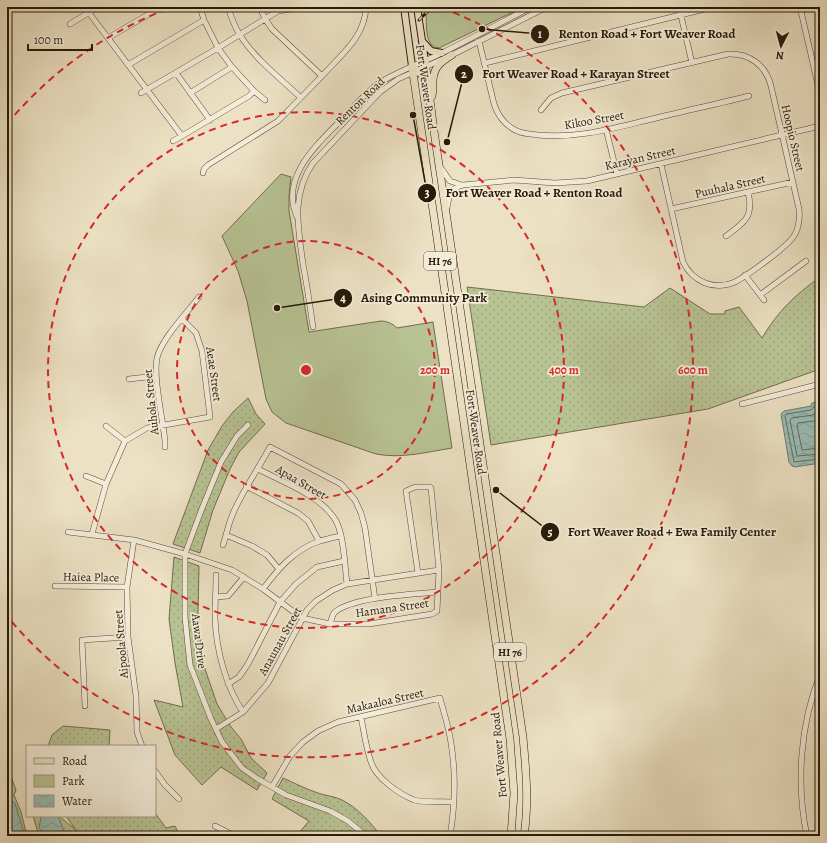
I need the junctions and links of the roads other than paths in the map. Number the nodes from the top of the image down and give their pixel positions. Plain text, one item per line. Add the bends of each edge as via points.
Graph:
1 (98, 7) edge
2 (161, 7) edge
3 (200, 7) edge
4 (228, 7) edge
5 (260, 7) edge
6 (302, 7) edge
7 (366, 7) edge
8 (404, 7) edge
9 (417, 7) edge
10 (531, 7) edge
11 (547, 7) edge
12 (679, 7) edge
13 (713, 7) edge
14 (800, 7) edge
15 (89, 13) junction
16 (681, 15) junction
17 (513, 16) junction
18 (265, 19) junction
19 (204, 20) junction
20 (516, 22) junction
21 (70, 24) dead end
22 (240, 35) junction
23 (108, 38) junction
24 (422, 40) junction
25 (479, 41) junction
26 (218, 48) junction
27 (442, 53) junction
28 (452, 55) junction
29 (692, 62) junction
30 (425, 63) junction
31 (485, 63) junction
32 (128, 65) junction
33 (232, 67) junction
34 (414, 69) junction
35 (176, 73) junction
36 (322, 76) junction
37 (147, 90) junction
38 (254, 91) junction
39 (141, 93) dead end
40 (190, 93) junction
41 (820, 94) edge
42 (749, 96) dead end
43 (300, 97) junction
44 (265, 100) dead end
45 (430, 100) junction
46 (541, 110) dead end
47 (210, 120) junction
48 (820, 126) edge
49 (606, 130) junction
50 (782, 135) junction
51 (182, 136) junction
52 (173, 141) dead end
53 (661, 164) junction
54 (439, 166) junction
55 (203, 173) dead end
56 (616, 174) junction
57 (793, 182) junction
58 (463, 185) junction
59 (748, 192) junction
60 (671, 210) junction
61 (447, 212) junction
62 (297, 218) junction
63 (726, 236) dead end
64 (806, 261) dead end
65 (746, 275) junction
66 (200, 297) dead end
67 (182, 319) junction
68 (313, 327) dead end
69 (156, 376) junction
70 (129, 379) dead end
71 (820, 384) edge
72 (742, 404) dead end
73 (248, 425) dead end
74 (106, 426) dead end
75 (163, 426) junction
76 (125, 441) junction
77 (165, 447) dead end
78 (258, 469) junction
79 (86, 476) dead end
80 (106, 484) junction
81 (246, 486) junction
82 (68, 532) dead end
83 (92, 534) junction
84 (226, 535) junction
85 (341, 536) junction
86 (134, 540) junction
87 (319, 541) junction
88 (223, 545) dead end
89 (186, 554) junction
90 (344, 561) junction
91 (278, 568) junction
92 (439, 570) junction
93 (418, 573) junction
94 (216, 575) dead end
95 (244, 576) junction
96 (372, 580) junction
97 (347, 584) junction
98 (55, 586) dead end
99 (126, 587) junction
100 (263, 589) junction
101 (438, 592) junction
102 (216, 597) junction
103 (375, 599) junction
104 (280, 602) junction
105 (302, 618) junction
106 (330, 624) junction
107 (128, 637) junction
108 (820, 675) edge
109 (228, 684) junction
110 (85, 706) dead end
111 (243, 712) junction
112 (361, 717) junction
113 (216, 729) junction
114 (142, 745) edge
115 (156, 772) edge
116 (272, 787) junction
117 (179, 799) dead end
118 (454, 802) junction
119 (216, 826) dead end
120 (235, 836) edge
121 (366, 836) edge
122 (450, 836) edge
123 (511, 836) edge
124 (524, 836) edge
125 (807, 836) edge

1 - 15 street
2 - 23 street
3 - 19 street
4 - 22 street
5 - 18 street
6 - 18 street via 278,11
7 - 36 street via 363,27 358,36
8 - 34 main road, Fort Weaver Road / HI 76
9 - 24 main road, Fort Weaver Road / HI 76
10 - 17 street, Renton Road
11 - 20 street, Renton Road
12 - 16 street
13 - 16 street
14 - 41 street
15 - 21 street
15 - 23 street
16 - 29 street
16 - 31 street
17 - 20 street
17 - 27 street, Renton Road
18 - 22 street
18 - 36 street via 272,29
19 - 26 street
19 - 32 street
20 - 25 street, Renton Road
22 - 26 street
22 - 43 street via 249,48
23 - 32 street
24 - 27 main road via 431,51
24 - 30 main road, Fort Weaver Road / HI 76
25 - 28 street, Renton Road
25 - 31 street, Kikoo Street
26 - 33 street
26 - 35 street
27 - 30 street, Renton Road
28 - 30 street, Renton Road
28 - 45 highway via 436,68
29 - 46 street, Hoopio Street via 562,93 548,100
29 - 50 street, Hoopio Street via 732,54 745,56 757,63 764,69 770,81
30 - 34 street, Renton Road
30 - 45 highway, Fort Weaver Road / HI 76
31 - 49 street, Kikoo Street via 496,109 503,121 514,129 559,137
32 - 37 street
33 - 38 street
33 - 40 street
34 - 45 highway via 424,79
34 - 62 street, Renton Road via 384,89 313,163 301,186
34 - 62 street, Renton Road via 373,88 308,155 293,190 293,205
34 - 123 highway, Fort Weaver Road / HI 76 via 510,739 514,793
35 - 37 street
35 - 40 street
36 - 43 street
37 - 39 street
37 - 51 street
38 - 44 street
38 - 47 street
40 - 47 street
42 - 49 street, Kikoo Street
43 - 55 street via 278,121 208,165
45 - 54 highway, Fort Weaver Road / HI 76
47 - 51 street
48 - 50 street, Karayan Street
49 - 56 street
50 - 53 street, Karayan Street
50 - 57 street, Hoopio Street
51 - 52 street
53 - 56 street, Karayan Street
53 - 60 street, Hoopio Street
54 - 58 street via 450,181
54 - 61 highway, Fort Weaver Road / HI 76
56 - 58 street, Karayan Street via 587,181 555,183 514,180
57 - 59 street, Puuhala Street
57 - 65 street, Hoopio Street via 800,214 796,232 788,244
58 - 61 street via 450,193
59 - 60 street, Puuhala Street
59 - 63 street via 751,206 748,216 743,224
60 - 65 street, Hoopio Street via 683,262 694,276 705,283 718,286 731,284
61 - 124 highway, Fort Weaver Road / HI 76 via 523,737 527,794
62 - 68 street, Renton Road
64 - 65 street via 762,298
66 - 67 street, Auhola Street
67 - 69 street, Auhola Street via 168,337 157,358
67 - 75 street, Aeae Street via 196,333 202,350 210,417
69 - 70 street
69 - 75 street, Auhola Street
71 - 72 street
73 - 89 street, Aawa Drive via 237,436 221,462
74 - 76 street
75 - 76 street, Aeae Street via 147,428
75 - 77 street, Auhola Street
76 - 80 street
78 - 81 street
78 - 85 street, Apaa Street via 316,499 337,522
78 - 96 street via 270,447 341,484 355,500 361,514
79 - 80 street
80 - 83 street
81 - 84 street via 234,510
81 - 87 street via 298,513 308,521
82 - 83 street, Hamana Street
83 - 86 street, Hamana Street
84 - 88 street
84 - 91 street via 267,555
85 - 87 street
85 - 90 street, Apaa Street
86 - 89 street, Hamana Street
86 - 99 street, Aipoola Street
87 - 91 street via 297,552
89 - 95 street, Hamana Street
89 - 113 street, Aawa Drive via 185,617 190,665
90 - 97 street, Apaa Street
90 - 104 street via 317,568 296,584
91 - 100 street
92 - 93 street, Anaunau Street
92 - 93 street, Hamana Street via 431,488 415,487 406,491
92 - 101 street, Hamana Street
93 - 96 street, Anaunau Street
94 - 102 street
95 - 100 street, Hamana Street
95 - 102 street via 228,596
96 - 97 street, Anaunau Street
96 - 103 street
97 - 105 street, Anaunau Street via 316,601
98 - 99 street, Haiea Place
99 - 107 street, Aipoola Street
100 - 104 street, Hamana Street
101 - 103 street
101 - 106 street, Hamana Street via 437,611 432,614 369,624
102 - 109 street via 215,619
103 - 106 street via 352,603 342,608 333,614
104 - 105 street, Hamana Street
104 - 109 street via 248,664 239,677
105 - 106 street, Hamana Street
105 - 111 street, Anaunau Street via 268,683
107 - 110 street via 82,640
107 - 114 street, Aipoola Street via 136,696 137,732
108 - 125 street via 802,742 802,817
109 - 111 street
111 - 113 street, Anaunau Street
112 - 116 street, Makaaloa Street via 338,722 318,731 303,742 290,756
112 - 118 street via 371,762 384,781 415,800
112 - 118 street, Makaaloa Street via 440,698 451,742
113 - 116 street, Aawa Drive via 242,768
115 - 117 street
116 - 121 street, Aawa Drive via 286,795 330,811 348,821
118 - 122 street, Makaaloa Street
119 - 120 street

